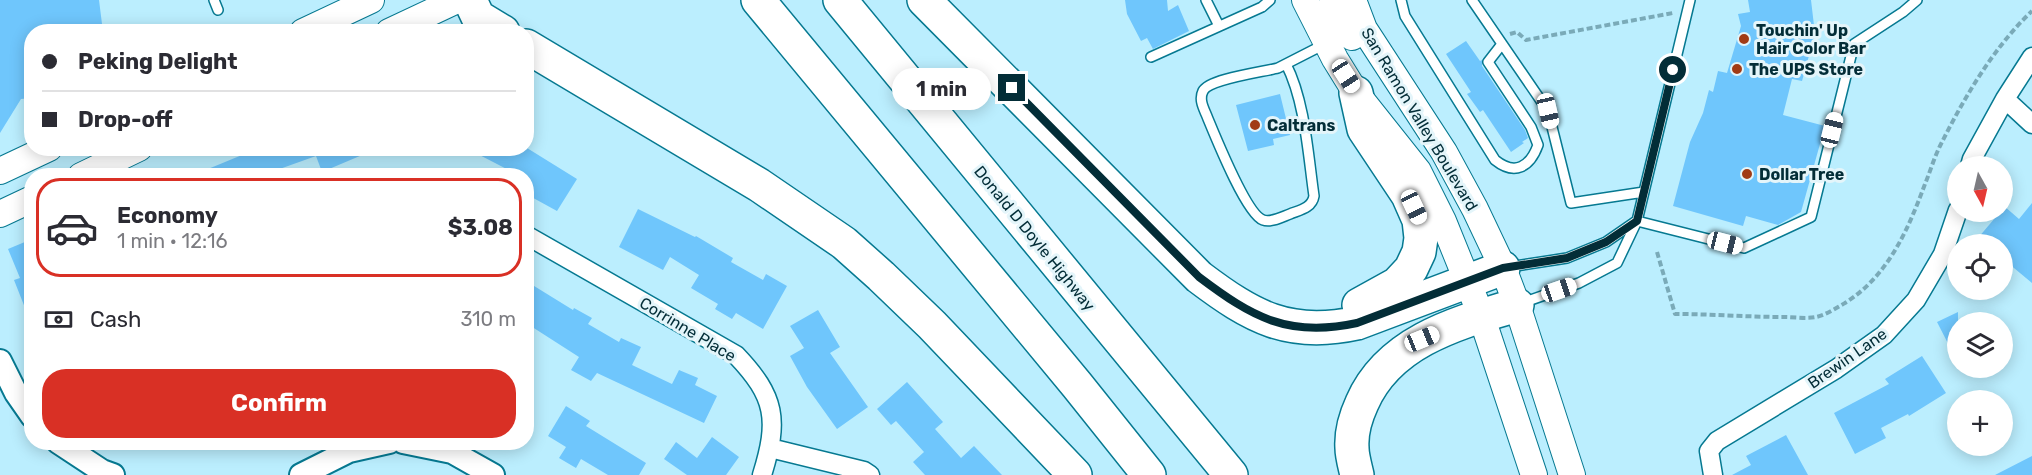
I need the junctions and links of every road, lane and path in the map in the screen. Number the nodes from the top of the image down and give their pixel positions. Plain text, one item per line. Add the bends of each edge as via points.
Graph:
1 (214, 0) edge
2 (371, 0) edge
3 (457, 0) edge
4 (470, 0) edge
5 (758, 0) edge
6 (840, 0) edge
7 (924, 0) edge
8 (1206, 0) edge
9 (1305, 0) edge
10 (1333, 0) edge
11 (1353, 0) edge
12 (1401, 0) edge
13 (1473, 0) edge
14 (1690, 0) edge
15 (1917, 0) edge
16 (1264, 2) edge
17 (218, 9) dead end
18 (2032, 11) edge
19 (1686, 16) junction
20 (320, 24) edge
21 (406, 24) edge
22 (490, 24) edge
23 (1219, 26) junction
24 (1500, 40) junction
25 (1327, 43) junction
26 (534, 51) edge
27 (1151, 57) dead end
28 (2032, 57) edge
29 (1286, 64) junction
30 (1390, 70) junction
31 (1356, 93) junction
32 (2005, 99) junction
33 (2032, 124) edge
34 (32, 156) edge
35 (122, 156) edge
36 (1974, 156) edge
37 (98, 168) edge
38 (0, 171) edge
39 (1644, 192) junction
40 (24, 203) edge
41 (0, 214) edge
42 (1637, 221) junction
43 (1954, 222) edge
44 (534, 240) edge
45 (1657, 252) dead end
46 (1503, 268) junction
47 (1468, 283) junction
48 (1517, 305) junction
49 (1481, 315) junction
50 (1315, 329) junction
51 (0, 361) edge
52 (24, 404) edge
53 (770, 448) junction
54 (70, 450) edge
55 (353, 450) edge
56 (442, 450) edge
57 (105, 474) edge
58 (301, 475) edge
59 (493, 475) edge
60 (762, 475) edge
61 (870, 475) edge
62 (1075, 475) edge
63 (1149, 475) edge
64 (1231, 475) edge
65 (1357, 475) edge
66 (1534, 475) edge
67 (1572, 475) edge
68 (1713, 475) edge

1 - 17 lane
2 - 20 main road
3 - 21 main road
4 - 22 highway via 478,17
5 - 63 highway
6 - 64 highway, Donald D Doyle Highway
7 - 50 highway via 1199,277 1232,302 1273,323
8 - 23 lane
9 - 25 main road, San Ramon Valley Boulevard
10 - 30 main road via 1364,59 1372,66
11 - 30 main road, San Ramon Valley Boulevard via 1364,29
12 - 24 lane via 1405,16 1495,160 1505,168 1522,167 1538,145 1531,127 1488,62
13 - 24 lane
14 - 19 lane
15 - 42 lane via 1854,44 1811,217 1744,248
16 - 23 lane
18 - 45 path via 2013,29 1964,103 1939,148 1904,236 1855,297 1816,317 1675,314
19 - 24 path via 1673,13 1526,40 1517,32
19 - 39 lane
23 - 27 lane
24 - 39 lane via 1548,111 1571,203
25 - 29 lane
25 - 31 main road, San Ramon Valley Boulevard
26 - 62 highway via 759,185 843,243 932,326
28 - 32 street
29 - 29 lane via 1210,84 1201,94 1206,114 1247,204 1265,221 1308,207 1314,196 1299,100
30 - 46 main road, San Ramon Valley Boulevard via 1444,152
31 - 47 main road, San Ramon Valley Boulevard via 1418,171
31 - 50 highway via 1364,129 1408,195 1419,220 1419,252 1412,269 1397,284
32 - 33 street
32 - 36 street
34 - 38 main road
35 - 37 main road
39 - 42 lane
40 - 41 main road
42 - 46 lane via 1606,242 1567,258
42 - 48 lane via 1617,263 1579,283
43 - 68 street, Brewin Lane via 1943,254 1916,300 1884,335 1717,441 1709,451
44 - 53 street, Corrinne Place via 736,355 755,375 768,398 773,420
46 - 47 highway
46 - 48 main road, San Ramon Valley Boulevard
47 - 49 main road, San Ramon Valley Boulevard
47 - 50 highway via 1357,323
48 - 49 highway
48 - 67 main road, San Ramon Valley Boulevard
49 - 65 highway via 1422,339 1384,366 1370,384 1356,415 1352,448
49 - 66 main road, San Ramon Valley Boulevard
51 - 52 street
53 - 60 street, Corrinne Place
53 - 61 street
54 - 57 street
55 - 58 street
56 - 59 street

